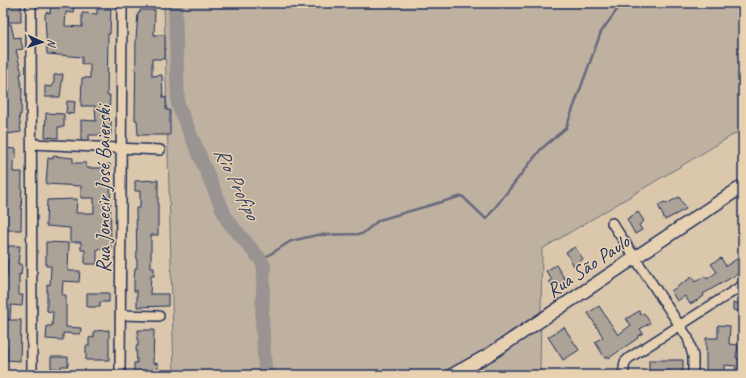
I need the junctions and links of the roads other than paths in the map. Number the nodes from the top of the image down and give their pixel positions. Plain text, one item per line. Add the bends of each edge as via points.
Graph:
1 (31, 3) edge
2 (122, 3) edge
3 (32, 144) junction
4 (122, 149) junction
5 (160, 150) dead end
6 (743, 186) edge
7 (612, 223) dead end
8 (635, 258) junction
9 (743, 286) edge
10 (121, 315) junction
11 (159, 316) dead end
12 (680, 326) junction
13 (32, 375) edge
14 (120, 375) edge
15 (452, 375) edge
16 (623, 375) edge
17 (693, 375) edge

1 - 3 street
2 - 4 street, Rua Jonecir José Baierski
3 - 4 street
3 - 13 street
4 - 5 street
4 - 10 street, Rua Jonecir José Baierski
6 - 8 main road, Rua São Paulo
7 - 8 street
8 - 12 street
8 - 15 main road, Rua São Paulo via 490,354
9 - 12 street
10 - 11 street
10 - 14 street, Rua Jonecir José Baierski
12 - 16 street via 629,358 623,368
12 - 17 street via 691,345

